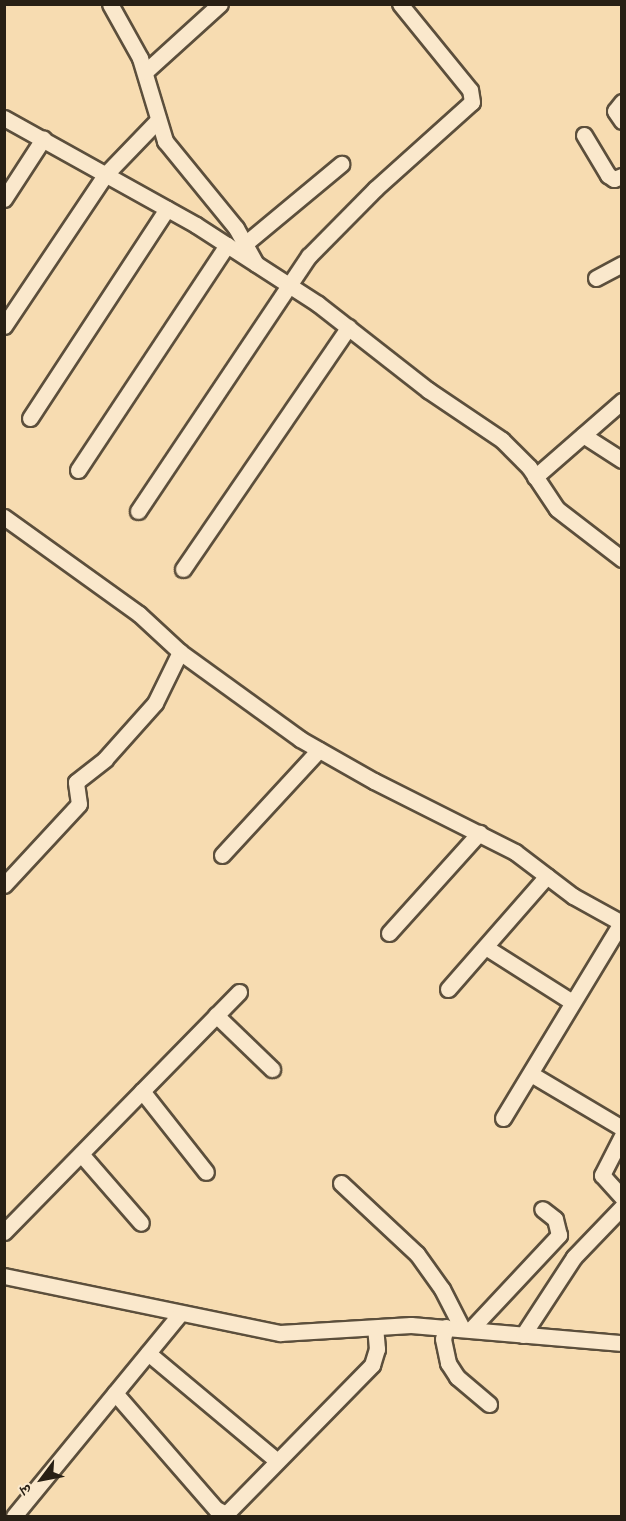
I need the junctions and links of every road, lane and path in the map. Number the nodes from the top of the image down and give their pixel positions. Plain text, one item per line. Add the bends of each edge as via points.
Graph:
1 (110, 4) edge
2 (220, 4) edge
3 (400, 4) edge
4 (145, 72) junction
5 (621, 102) edge
6 (4, 118) edge
7 (157, 121) junction
8 (621, 121) edge
9 (584, 135) dead end
10 (43, 139) junction
11 (341, 164) dead end
12 (105, 175) junction
13 (621, 176) edge
14 (4, 199) edge
15 (167, 209) junction
16 (246, 243) junction
17 (227, 245) junction
18 (256, 264) junction
19 (621, 264) edge
20 (596, 278) dead end
21 (289, 285) junction
22 (4, 326) edge
23 (349, 327) junction
24 (621, 401) edge
25 (30, 418) dead end
26 (583, 435) junction
27 (621, 460) edge
28 (78, 470) dead end
29 (535, 477) junction
30 (138, 511) dead end
31 (4, 517) edge
32 (621, 559) edge
33 (183, 569) dead end
34 (180, 652) junction
35 (319, 750) junction
36 (479, 833) junction
37 (222, 855) dead end
38 (547, 876) junction
39 (4, 885) edge
40 (621, 923) edge
41 (389, 933) dead end
42 (487, 948) junction
43 (448, 989) dead end
44 (239, 992) dead end
45 (573, 1002) junction
46 (216, 1015) junction
47 (272, 1069) dead end
48 (531, 1074) junction
49 (141, 1091) junction
50 (503, 1118) dead end
51 (621, 1128) edge
52 (621, 1136) edge
53 (81, 1154) junction
54 (206, 1172) dead end
55 (341, 1183) dead end
56 (621, 1197) edge
57 (621, 1207) edge
58 (542, 1209) dead end
59 (141, 1223) dead end
60 (4, 1232) edge
61 (4, 1276) edge
62 (180, 1314) junction
63 (375, 1328) junction
64 (446, 1328) junction
65 (466, 1329) junction
66 (523, 1335) junction
67 (621, 1343) edge
68 (148, 1353) junction
69 (115, 1393) junction
70 (489, 1404) dead end
71 (278, 1461) junction
72 (14, 1516) edge

1 - 4 street
2 - 4 street
3 - 21 street via 470,90 472,102 332,230
4 - 7 street
5 - 8 street via 615,111
6 - 10 street
7 - 12 street
7 - 16 street via 165,141
9 - 13 street via 608,176
10 - 12 street
10 - 14 street
11 - 16 street
12 - 15 street
12 - 22 street
15 - 17 street
15 - 25 street
16 - 18 street
17 - 18 street
17 - 28 street
18 - 21 street
19 - 20 street
21 - 23 street
21 - 30 street
23 - 29 street via 428,390 502,440
23 - 33 street
24 - 26 street
26 - 27 street
26 - 29 street
29 - 32 street via 575,527
31 - 34 street via 139,614
34 - 35 street
34 - 39 street via 155,703 105,759 76,782 80,804
35 - 36 street
35 - 37 street
36 - 38 street via 515,852
36 - 41 street
38 - 40 street
38 - 42 street
40 - 45 street
42 - 43 street
42 - 45 street
44 - 46 street
45 - 48 street
46 - 47 street
46 - 49 street
48 - 50 street
48 - 51 street
49 - 53 street
49 - 54 street
52 - 56 street via 602,1175
53 - 59 street
53 - 60 street
55 - 65 street via 417,1254
57 - 66 street via 574,1257
58 - 65 street via 555,1219 559,1235
61 - 62 street
62 - 63 street via 280,1333
62 - 68 street
63 - 64 street
63 - 71 street via 376,1358 372,1365
64 - 65 street
64 - 70 street via 443,1339 448,1363 457,1377
65 - 66 street
66 - 67 street
68 - 69 street
68 - 71 street
69 - 71 street via 222,1513 232,1509
69 - 72 street

